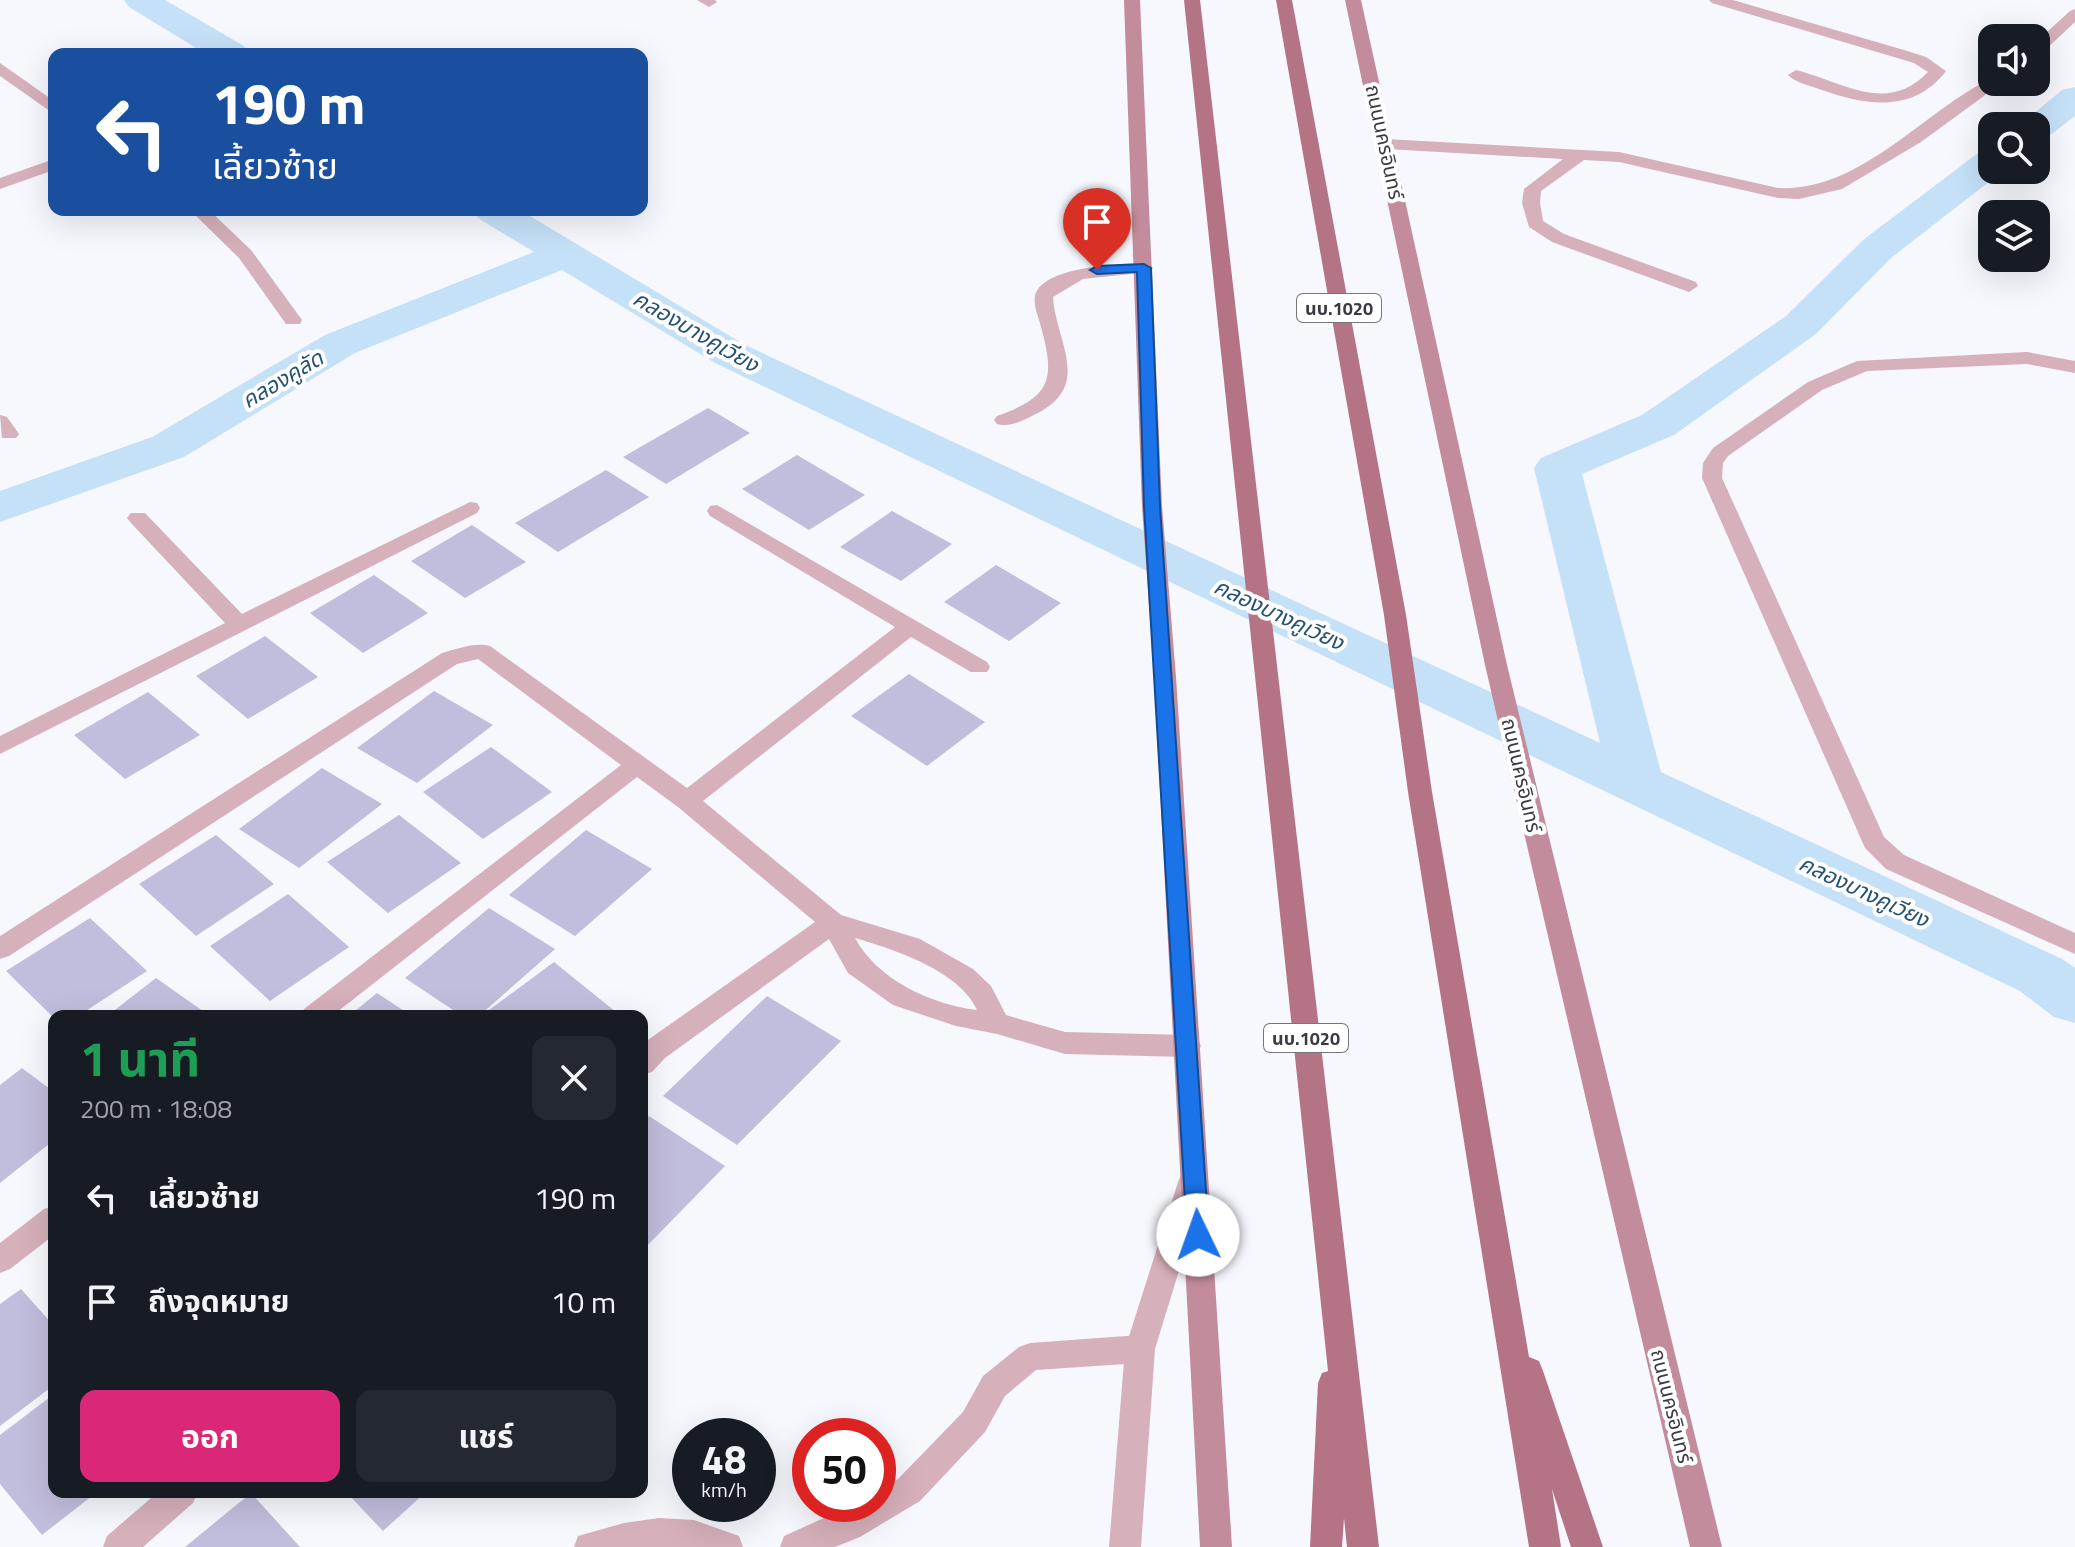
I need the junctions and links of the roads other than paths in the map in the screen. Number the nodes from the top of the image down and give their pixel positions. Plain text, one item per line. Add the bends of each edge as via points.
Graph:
1 (1132, 0) edge
2 (1192, 0) edge
3 (1284, 0) edge
4 (1353, 0) edge
5 (1717, 0) edge
6 (2075, 14) edge
7 (2050, 37) edge
8 (0, 68) edge
9 (1796, 75) dead end
10 (1978, 94) edge
11 (48, 104) edge
12 (1386, 144) junction
13 (1581, 154) junction
14 (48, 166) edge
15 (0, 184) edge
16 (205, 216) edge
17 (1144, 268) junction
18 (1689, 286) dead end
19 (293, 320) dead end
20 (2075, 367) edge
21 (1004, 420) dead end
22 (470, 508) dead end
23 (717, 511) dead end
24 (138, 518) dead end
25 (238, 623) junction
26 (910, 626) junction
27 (979, 667) dead end
28 (0, 746) edge
29 (635, 766) junction
30 (687, 801) junction
31 (833, 923) junction
32 (2075, 944) edge
33 (0, 949) edge
34 (321, 1010) edge
35 (997, 1023) junction
36 (1187, 1046) junction
37 (648, 1058) edge
38 (1194, 1172) junction
39 (48, 1223) edge
40 (0, 1260) edge
41 (1504, 1300) junction
42 (1337, 1301) junction
43 (1140, 1349) junction
44 (175, 1498) edge
45 (119, 1547) edge
46 (590, 1547) edge
47 (727, 1547) edge
48 (796, 1547) edge
49 (1125, 1547) edge
50 (1216, 1547) edge
51 (1326, 1547) edge
52 (1363, 1547) edge
53 (1545, 1547) edge
54 (1587, 1547) edge
55 (1706, 1547) edge

1 - 17 main road
2 - 42 main road, นบ.1020
3 - 41 main road, นบ.1020 via 1395,615
4 - 12 main road, ถนนนครอินทร์
5 - 9 street via 1920,60 1938,71 1915,91 1886,101
6 - 7 street
8 - 11 street
10 - 13 street via 1915,138 1818,191 1778,193 1658,164
12 - 13 street
12 - 55 main road, ถนนนครอินทร์ via 1496,665
13 - 18 street via 1533,189 1535,223 1558,238
14 - 15 street
16 - 19 street via 245,254
17 - 21 street via 1077,275 1044,295 1059,354 1056,387 1036,409
17 - 36 main road via 1152,506
20 - 32 street via 2027,358 1864,365 1815,386 1720,452 1712,478 1874,842 1895,862
22 - 25 street
23 - 26 street
24 - 25 street
25 - 28 street
26 - 27 street
26 - 30 street
29 - 30 street
29 - 33 street via 491,655 461,654
29 - 34 street
30 - 31 street
31 - 35 street via 933,956 980,991
31 - 35 street via 857,966 902,998 965,1019
31 - 37 street
35 - 36 street via 1065,1043
36 - 38 main road
38 - 43 street
38 - 50 main road
39 - 40 street
41 - 53 main road, นบ.1020
41 - 54 main road
42 - 51 main road
42 - 52 main road, นบ.1020
43 - 48 street via 1030,1357 994,1386 974,1422 909,1490 848,1526
43 - 49 street
44 - 45 street
46 - 47 street via 637,1534 675,1534

